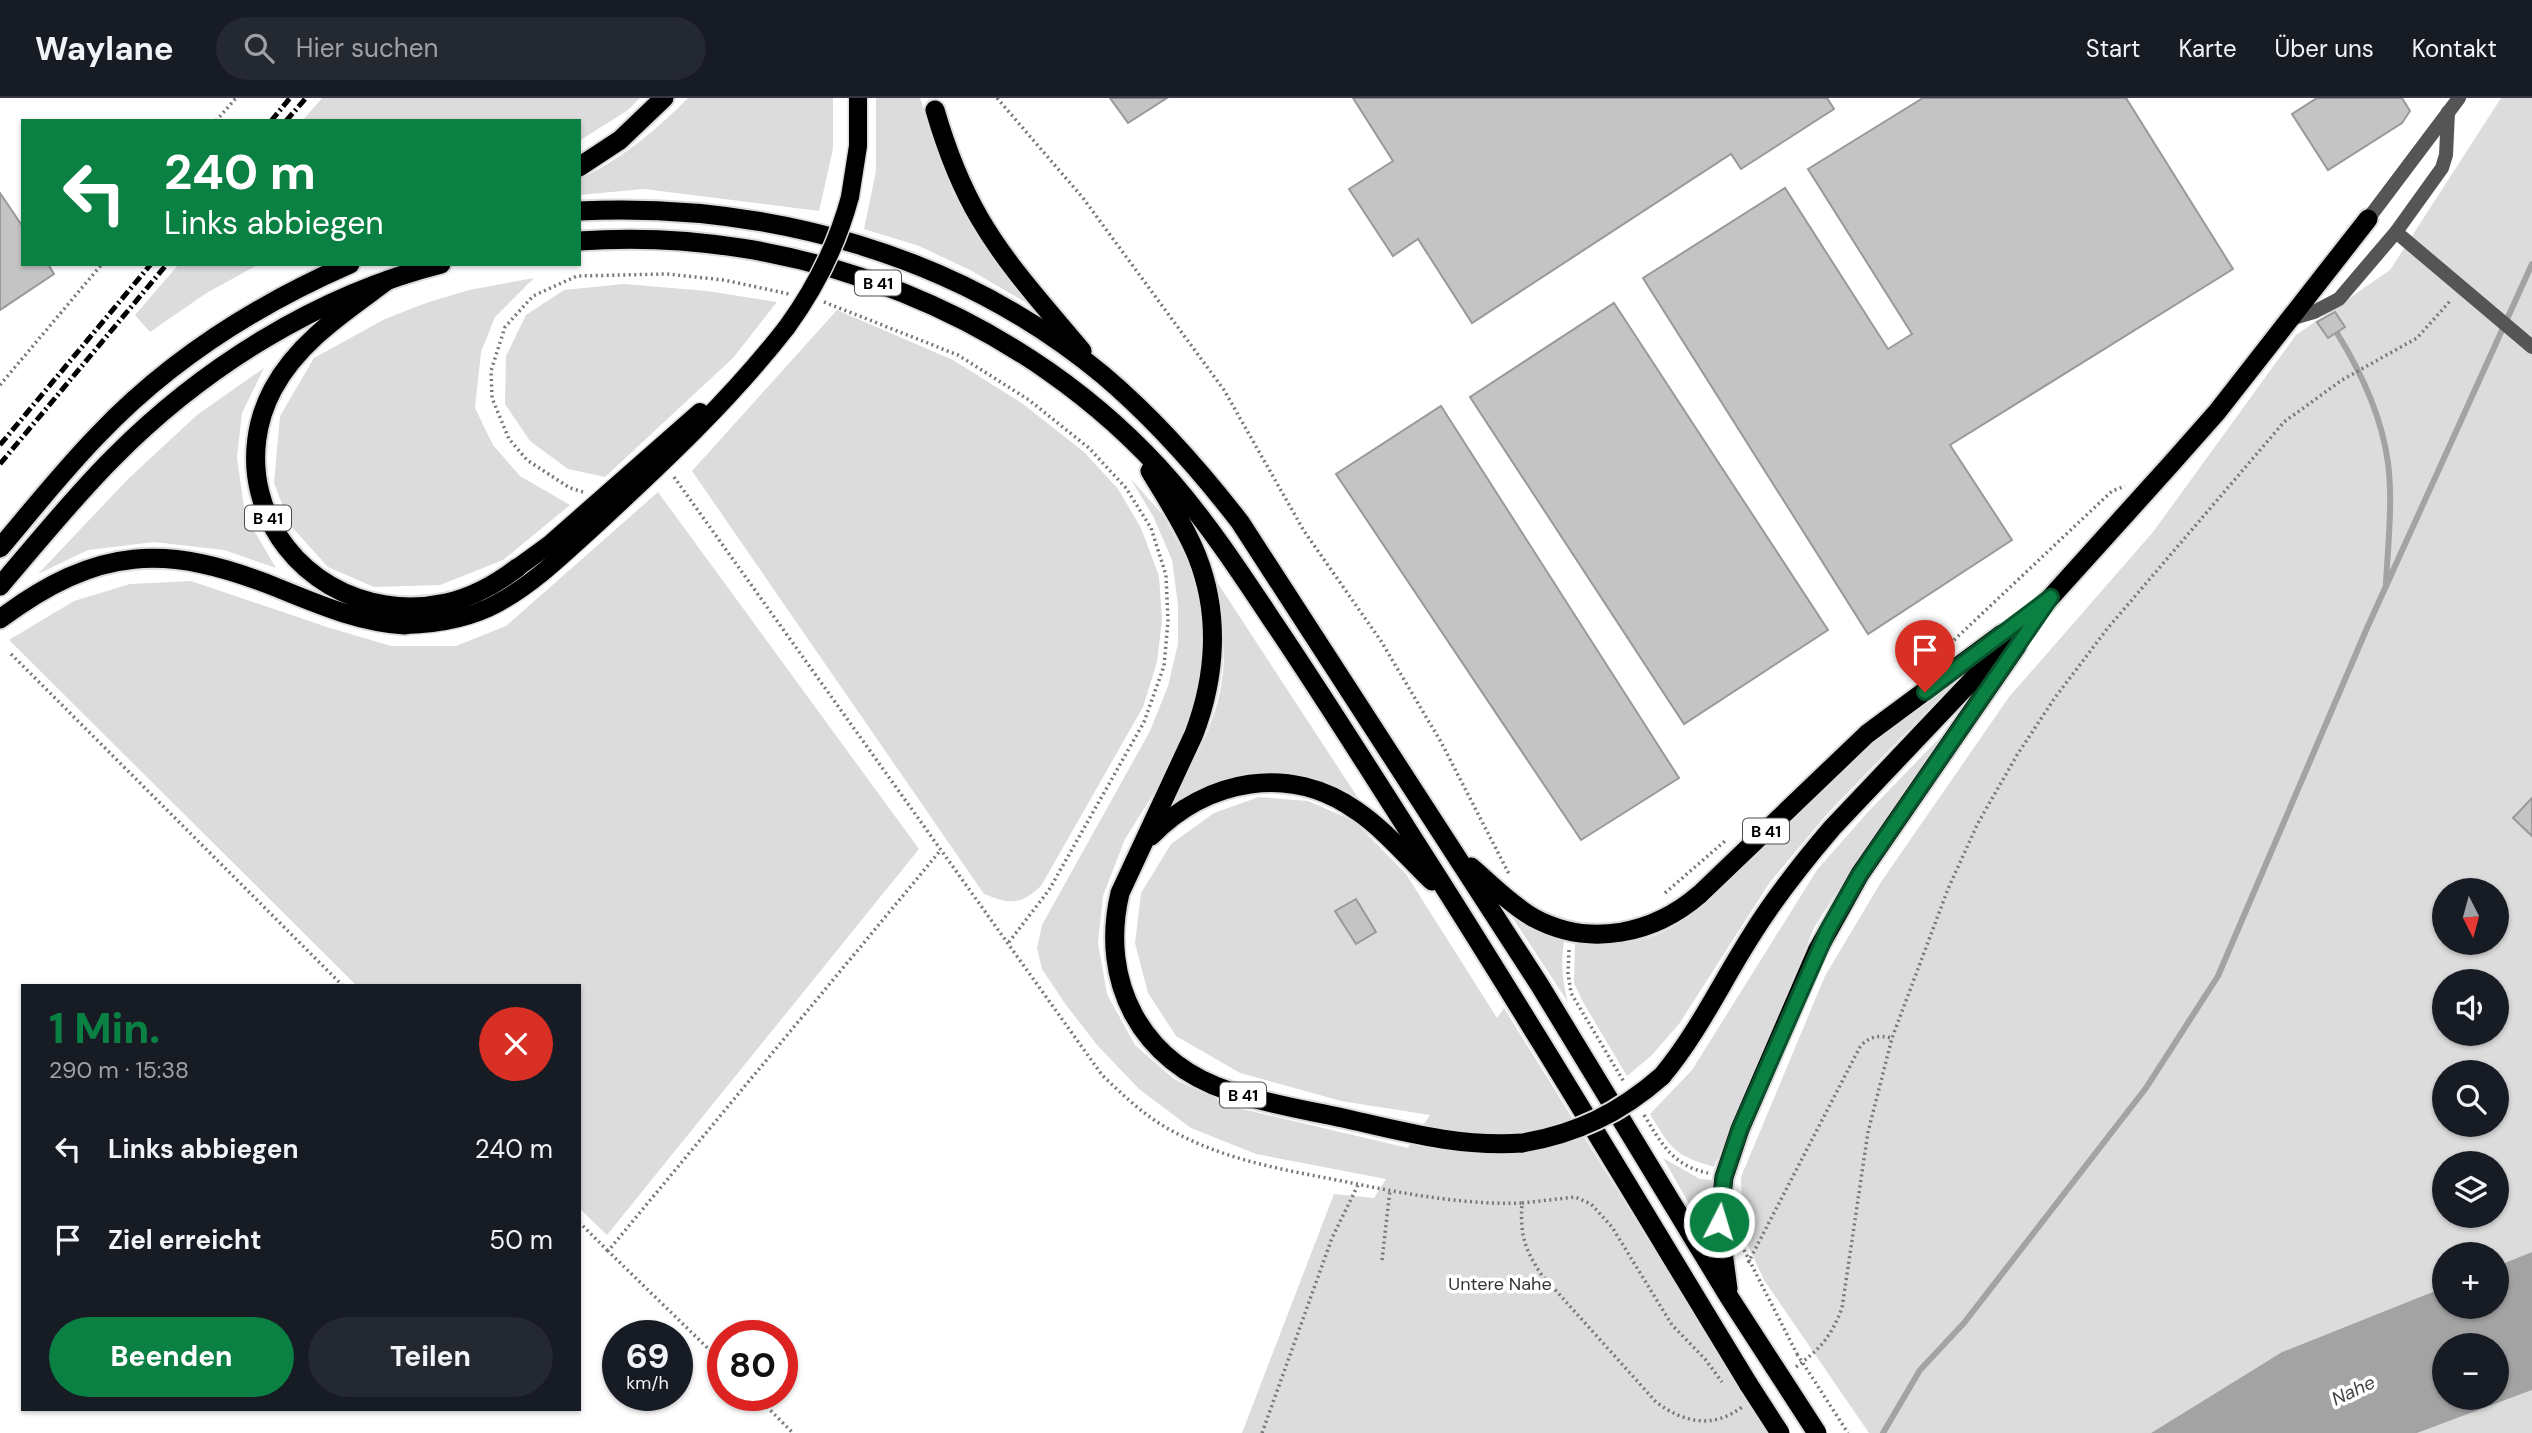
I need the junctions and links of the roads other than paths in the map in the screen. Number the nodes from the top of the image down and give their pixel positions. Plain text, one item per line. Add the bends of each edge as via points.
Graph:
1 (664, 98) edge
2 (858, 98) edge
3 (2459, 98) edge
4 (933, 104) edge
5 (2448, 112) junction
6 (581, 166) edge
7 (581, 211) edge
8 (2368, 219) joint
9 (2396, 232) junction
10 (581, 241) edge
11 (345, 266) edge
12 (434, 266) edge
13 (388, 280) junction
14 (2290, 319) junction
15 (2526, 343) edge
16 (748, 372) junction
17 (1104, 376) junction
18 (1134, 443) junction
19 (0, 548) edge
20 (517, 568) joint
21 (0, 586) edge
22 (2051, 597) junction
23 (0, 619) edge
24 (405, 625) joint
25 (1457, 855) junction
26 (1126, 875) junction
27 (1456, 905) junction
28 (1729, 1297) junction
29 (1780, 1433) edge
30 (1817, 1433) edge

1 - 6 highway via 620,140
2 - 16 main road, B 41, bridge via 858,146 849,197 828,259 787,327
3 - 5 street
4 - 17 highway via 954,166 981,221
5 - 8 street
5 - 9 street via 2442,168
7 - 17 highway, B 41 via 710,213 840,238 978,294 1043,332
8 - 14 highway
9 - 14 street via 2340,299
9 - 15 street
10 - 18 highway, B 41 via 642,239 727,246 861,277 946,312 1007,345 1064,383
11 - 19 highway via 231,326 162,376 99,434
12 - 13 highway, B 41
13 - 20 highway, B 41 via 315,335 273,388 256,445 258,485 270,523 292,555 321,581 337,591 381,604 446,603 484,589
13 - 21 highway, B 41 via 277,332 175,402 114,457
14 - 22 highway via 2217,412
16 - 20 main road, B 41
16 - 24 main road, B 41 via 664,463 513,594 464,617
17 - 25 highway, B 41 via 1165,433 1240,522
18 - 26 highway via 1197,556 1213,635 1203,710
18 - 27 highway, B 41 via 1221,543
22 - 25 highway, B 41 via 1867,734 1700,894 1653,925 1602,934 1551,925 1520,908
22 - 26 highway, B 41, bridge via 1805,859 1750,937 1695,1033 1662,1076 1630,1103 1593,1124 1546,1139 1462,1143 1248,1097 1179,1065 1150,1038 1120,987 1113,931
22 - 28 highway, B 41 via 1860,874 1817,951 1724,1177 1719,1222
23 - 24 highway, B 41 via 71,575 115,562 161,558 206,562 344,614
25 - 28 highway, B 41
26 - 27 highway via 1149,838 1182,809 1222,790 1284,783 1322,792 1356,810
27 - 29 highway, B 41, bridge
28 - 30 highway, B 41, bridge

